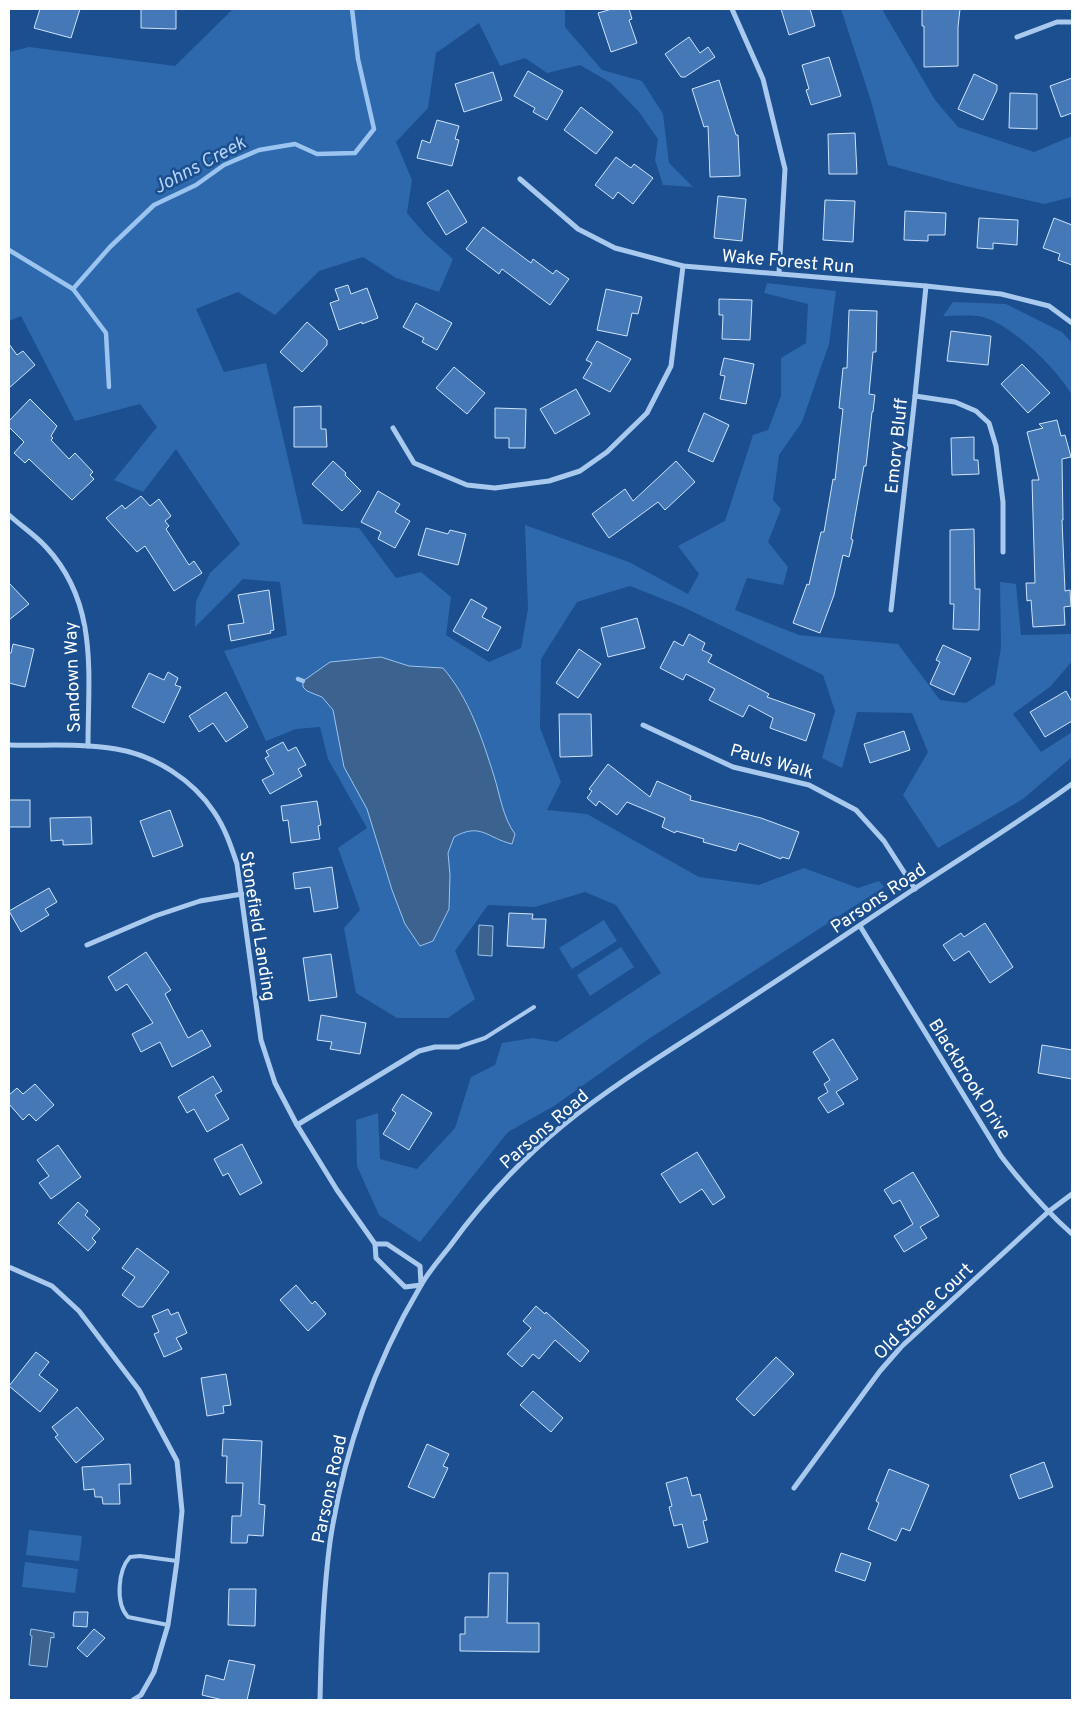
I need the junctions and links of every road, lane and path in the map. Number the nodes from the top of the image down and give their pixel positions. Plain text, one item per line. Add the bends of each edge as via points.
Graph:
1 (732, 9) edge
2 (1072, 22) edge
3 (1017, 37) dead end
4 (520, 179) dead end
5 (684, 266) junction
6 (779, 273) junction
7 (926, 286) junction
8 (1072, 322) edge
9 (915, 396) junction
10 (393, 428) dead end
11 (9, 515) edge
12 (1003, 552) dead end
13 (891, 610) dead end
14 (643, 725) dead end
15 (9, 745) edge
16 (88, 746) junction
17 (1072, 784) edge
18 (915, 889) junction
19 (242, 894) junction
20 (860, 926) junction
21 (87, 945) dead end
22 (534, 1007) dead end
23 (458, 1047) joint
24 (297, 1125) junction
25 (1072, 1194) edge
26 (1048, 1212) junction
27 (1072, 1234) edge
28 (375, 1244) junction
29 (9, 1267) edge
30 (421, 1285) junction
31 (794, 1488) dead end
32 (177, 1561) junction
33 (168, 1624) junction
34 (141, 1695) junction
35 (133, 1700) edge
36 (146, 1700) edge
37 (320, 1700) edge

1 - 6 street via 763,80 785,169
2 - 3 street via 1058,22
4 - 5 street, Wake Forest Run via 578,229 615,248
5 - 6 street, Wake Forest Run
5 - 10 street via 671,366 647,413 608,452 580,471 549,481 495,488 467,484 414,463
6 - 7 street, Wake Forest Run
7 - 8 street, Wake Forest Run via 1001,294 1030,301 1049,306
7 - 9 street, Emory Bluff
9 - 12 street via 956,402 976,411 989,423 996,446 1003,502
9 - 13 street, Emory Bluff
11 - 16 street, Sandown Way via 46,546 75,589 88,638
14 - 18 street, Pauls Walk via 734,767 810,784 856,810 884,841
15 - 16 street, Stonefield Landing
16 - 19 street, Stonefield Landing via 117,749 145,757 171,770 194,789 214,811 228,836
17 - 18 street, Parsons Road
18 - 20 street, Parsons Road
19 - 21 street via 200,900
19 - 24 street, Stonefield Landing via 262,1040 275,1084
20 - 26 street, Blackbrook Drive via 1001,1156
20 - 30 street, Parsons Road via 563,1125 485,1202
22 - 23 lane via 485,1038
23 - 24 street via 419,1051
24 - 28 street, Stonefield Landing
25 - 26 street, Old Stone Court
26 - 27 street, Blackbrook Drive
26 - 31 street, Old Stone Court via 900,1347
28 - 30 street via 387,1244 420,1266
28 - 30 street, Stonefield Landing via 376,1258 405,1287
29 - 32 street via 52,1286 79,1311 139,1390 177,1461 182,1511
30 - 37 street, Parsons Road via 371,1387 354,1434 339,1493 325,1587
32 - 33 street
32 - 33 lane via 130,1557 124,1564 120,1586 120,1604 128,1616
33 - 34 street via 154,1672
34 - 35 street
34 - 36 street

